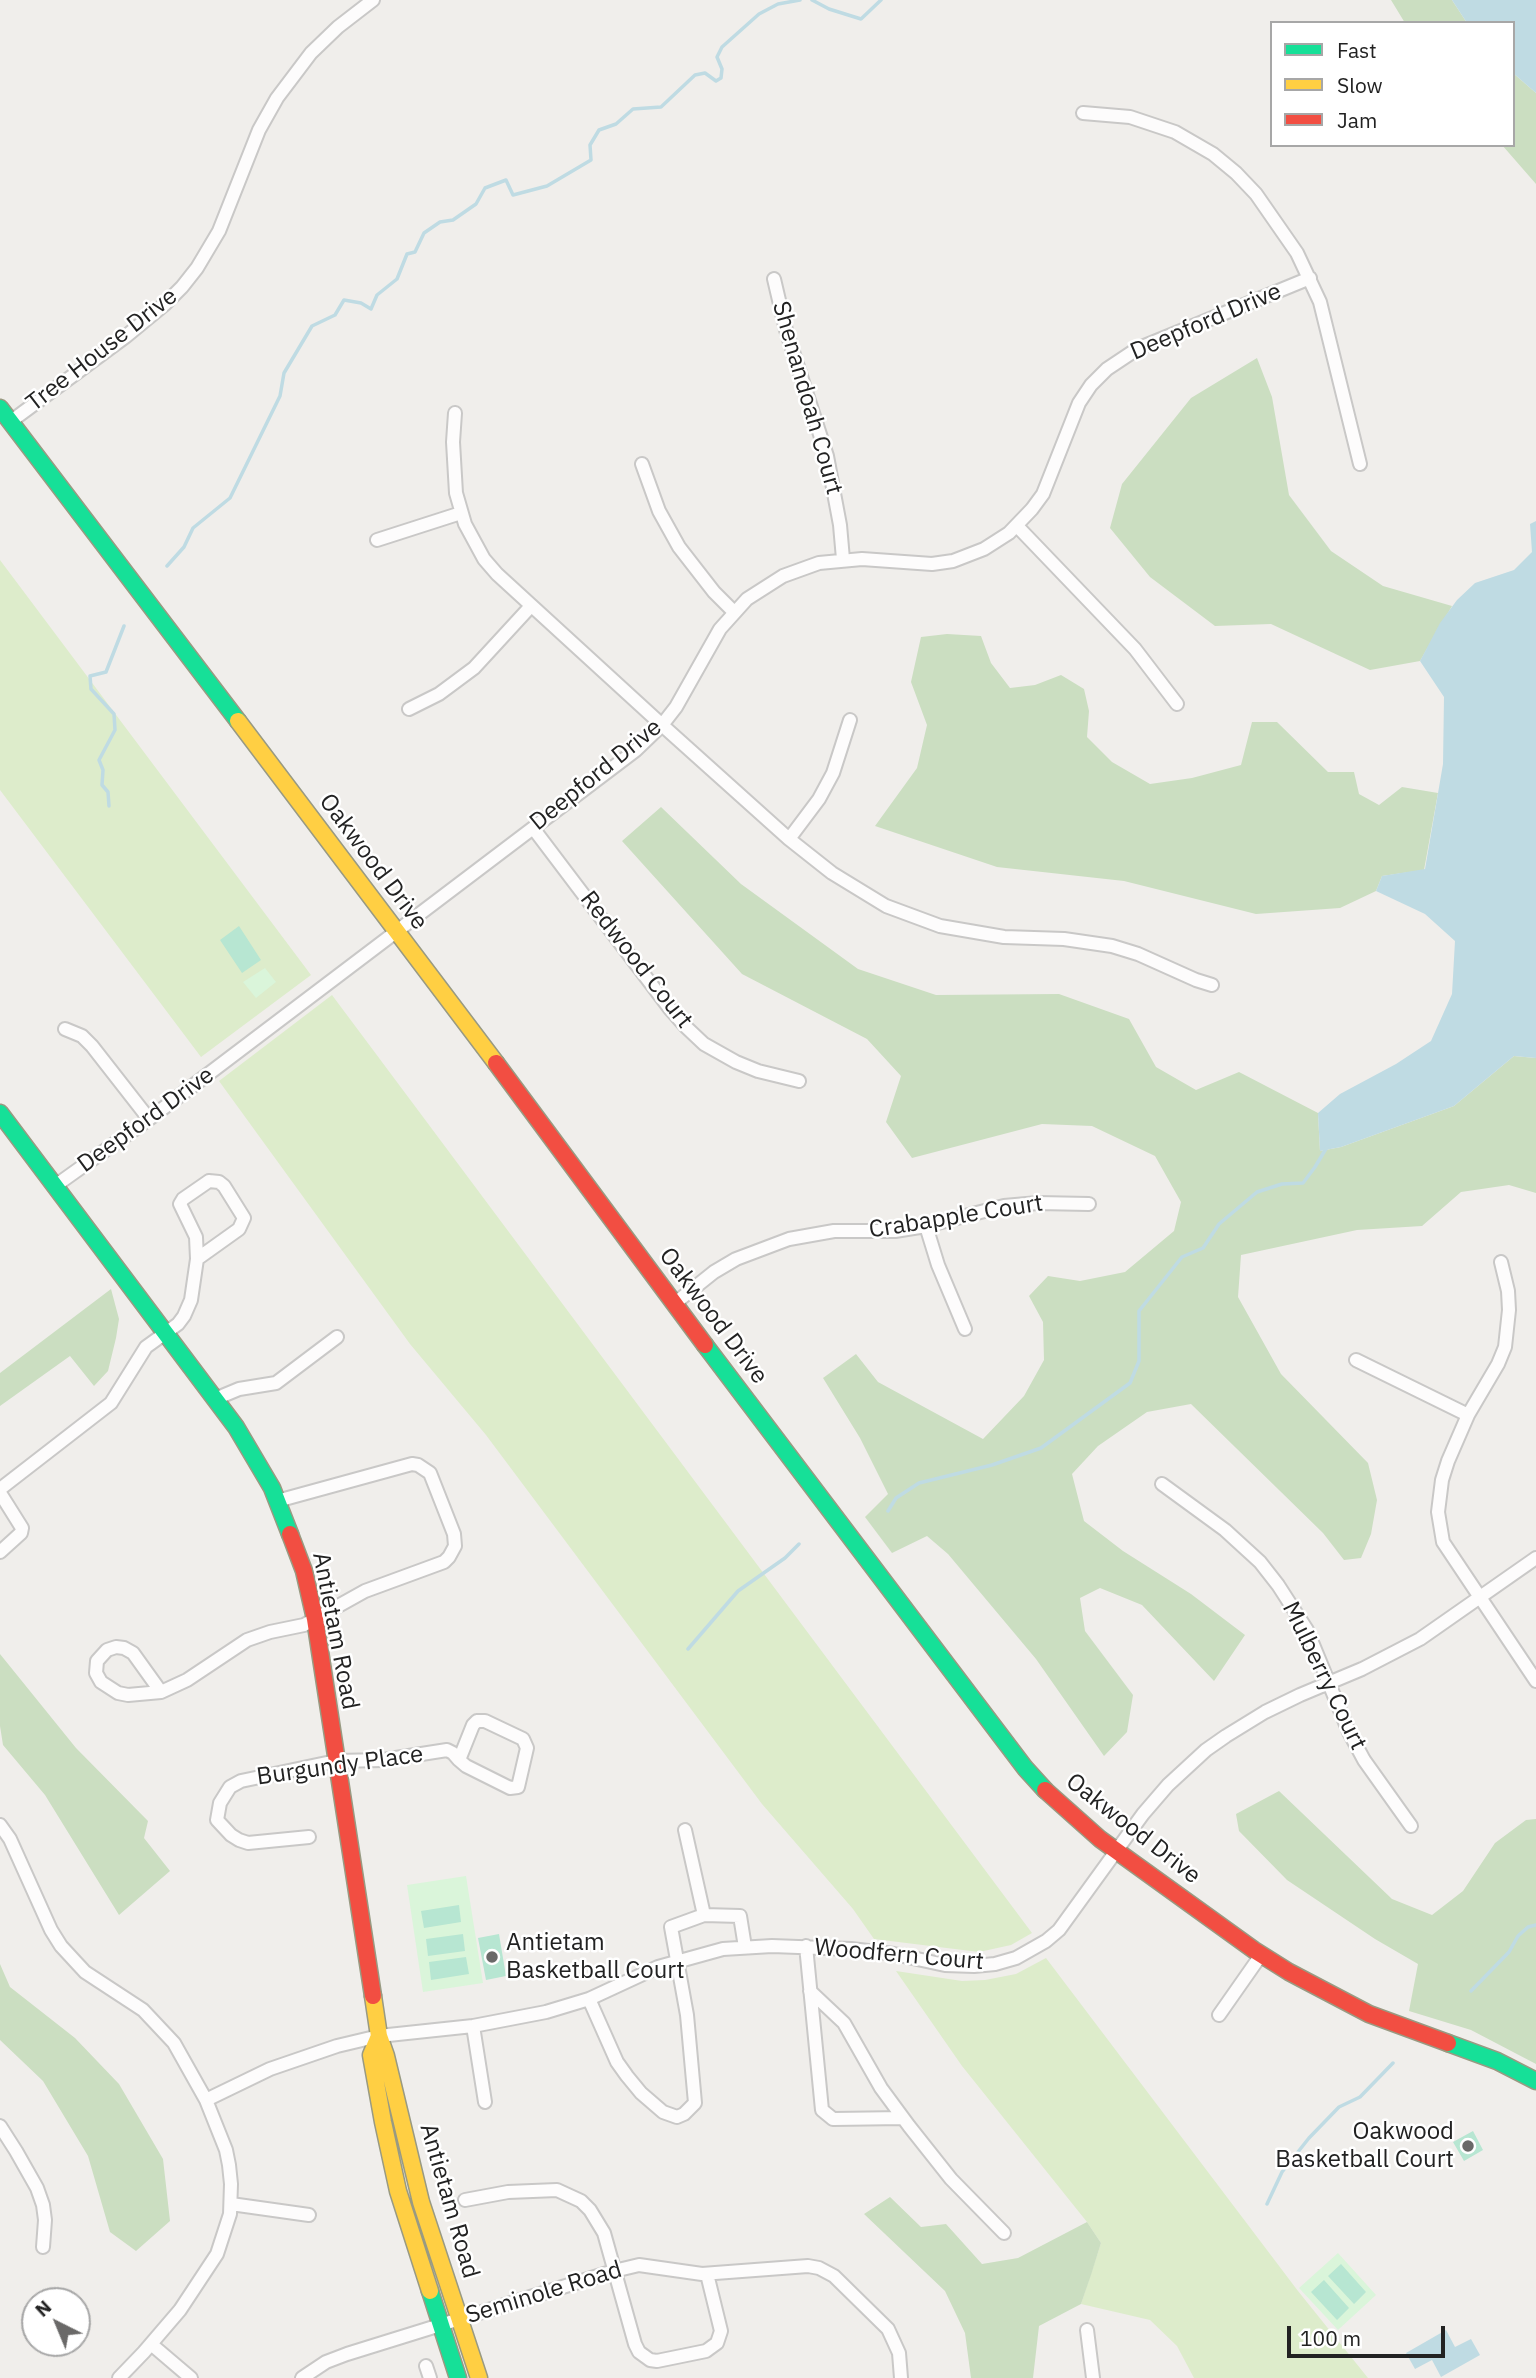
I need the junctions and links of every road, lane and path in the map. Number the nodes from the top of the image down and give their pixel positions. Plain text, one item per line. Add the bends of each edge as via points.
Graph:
1 (373, 0) edge
2 (1083, 113) dead end
3 (1310, 278) junction
4 (774, 279) dead end
5 (0, 408) edge
6 (455, 413) dead end
7 (10, 422) junction
8 (642, 464) dead end
9 (1360, 464) dead end
10 (461, 513) junction
11 (1017, 526) junction
12 (377, 540) dead end
13 (843, 559) junction
14 (531, 606) junction
15 (734, 612) junction
16 (1177, 704) dead end
17 (409, 709) dead end
18 (850, 720) dead end
19 (662, 725) junction
20 (533, 828) junction
21 (789, 839) junction
22 (396, 930) junction
23 (1212, 985) dead end
24 (65, 1029) dead end
25 (799, 1081) dead end
26 (0, 1113) edge
27 (149, 1119) junction
28 (55, 1186) junction
29 (1089, 1204) dead end
30 (926, 1226) junction
31 (197, 1259) junction
32 (1501, 1262) dead end
33 (674, 1304) junction
34 (965, 1329) dead end
35 (165, 1332) junction
36 (337, 1337) dead end
37 (1356, 1360) dead end
38 (215, 1399) junction
39 (1468, 1415) junction
40 (1162, 1484) dead end
41 (0, 1491) edge
42 (277, 1500) junction
43 (0, 1552) edge
44 (1536, 1559) edge
45 (1480, 1599) junction
46 (315, 1619) junction
47 (1536, 1681) edge
48 (1330, 1682) junction
49 (161, 1692) junction
50 (459, 1760) junction
51 (336, 1761) junction
52 (0, 1825) edge
53 (1411, 1826) dead end
54 (685, 1830) dead end
55 (309, 1837) dead end
56 (1117, 1851) junction
57 (704, 1915) junction
58 (806, 1946) junction
59 (745, 1947) junction
60 (1261, 1955) junction
61 (677, 1960) junction
62 (810, 1991) junction
63 (589, 1999) junction
64 (1219, 2015) dead end
65 (473, 2026) junction
66 (379, 2036) junction
67 (1536, 2081) edge
68 (206, 2101) junction
69 (485, 2102) dead end
70 (903, 2118) junction
71 (0, 2127) edge
72 (464, 2200) dead end
73 (231, 2204) junction
74 (309, 2215) dead end
75 (1004, 2233) dead end
76 (43, 2247) dead end
77 (614, 2271) junction
78 (707, 2274) junction
79 (460, 2318) junction
80 (439, 2324) junction
81 (1087, 2330) dead end
82 (151, 2344) junction
83 (119, 2378) edge
84 (191, 2378) edge
85 (302, 2378) edge
86 (458, 2378) edge
87 (479, 2378) edge
88 (901, 2378) edge
89 (1093, 2378) edge

1 - 7 street, Tree House Drive via 311,53 277,98 210,248 182,287 125,337
2 - 3 street via 1153,123 1213,155 1269,210
3 - 9 street via 1328,328
3 - 11 street, Deepford Drive via 1137,349 1107,369 1079,403 1043,494
4 - 13 street, Shenandoah Court via 827,456
5 - 7 street, Oakwood Drive
6 - 10 street via 453,468
7 - 22 street, Oakwood Drive
8 - 15 street via 659,511 679,547
10 - 12 street
10 - 14 street via 484,559
11 - 13 street, Deepford Drive via 984,549 953,561
11 - 16 street via 1135,649
13 - 15 street, Deepford Drive via 783,576
14 - 17 street via 474,668
14 - 19 street
15 - 19 street, Deepford Drive
18 - 21 street via 833,772
19 - 20 street, Deepford Drive
19 - 21 street
20 - 22 street, Deepford Drive
20 - 25 street, Redwood Court via 686,1027 704,1044 736,1062
21 - 23 street via 861,893 913,917 968,932 1112,946
22 - 27 street, Deepford Drive
22 - 33 street, Oakwood Drive
24 - 27 street via 92,1046
26 - 28 street, Antietam Road
27 - 28 street, Deepford Drive
28 - 35 street, Antietam Road
29 - 30 street, Crabapple Court via 1004,1206
30 - 33 street, Crabapple Court via 834,1231 789,1239 736,1259
30 - 34 street
31 - 31 street via 239,1230 244,1218 224,1186 214,1181 204,1183 180,1205 196,1237
31 - 35 street via 189,1308 178,1324
32 - 39 street via 1509,1310 1504,1347 1490,1381
33 - 56 street, Oakwood Drive via 1025,1768 1073,1817
35 - 38 street, Antietam Road
35 - 41 street via 138,1356 104,1410
36 - 38 street via 276,1383 239,1389
37 - 39 street
38 - 42 street, Antietam Road via 255,1457
39 - 45 street via 1442,1480 1438,1513 1443,1542
40 - 48 street, Mulberry Court via 1260,1562 1301,1620
41 - 43 street via 22,1528
42 - 46 street, Antietam Road via 304,1571
42 - 46 street via 418,1465 430,1473 454,1534 453,1552 444,1562 365,1591
44 - 45 street, Woodfern Court
45 - 47 street
45 - 48 street, Woodfern Court via 1395,1654
46 - 49 street via 247,1640 187,1681
46 - 51 street, Antietam Road
48 - 53 street, Mulberry Court via 1364,1760
48 - 56 street, Woodfern Court via 1265,1712 1206,1750 1168,1785
49 - 49 street via 118,1693 101,1682 97,1661 116,1647 130,1651
50 - 50 street, Burgundy Place via 473,1725 482,1720 519,1735 527,1745 521,1783 514,1788
50 - 51 street, Burgundy Place via 447,1750 383,1760
51 - 55 street, Burgundy Place via 241,1781 230,1787 220,1803 217,1820 239,1840
51 - 66 street, Antietam Road
52 - 68 street via 61,1946 85,1972 128,1998 158,2024 174,2043
54 - 57 street
56 - 58 street, Woodfern Court via 1059,1930 1016,1958 995,1964 945,1965 894,1954
56 - 60 street, Oakwood Drive
57 - 59 street via 740,1916
57 - 61 street via 671,1927
58 - 59 street, Woodfern Court
58 - 62 street
59 - 61 street, Woodfern Court
60 - 64 street
60 - 67 street, Oakwood Drive via 1369,2014 1497,2061
61 - 63 street, Woodfern Court
61 - 63 street via 695,2103 684,2114 677,2117 663,2112 627,2077
62 - 70 street via 844,2023
62 - 70 street via 821,2110 833,2119
63 - 65 street, Woodfern Court
65 - 66 street, Woodfern Court
65 - 69 street
66 - 68 street, Woodfern Court via 300,2057
66 - 79 street, Antietam Road via 421,2202
66 - 80 street, Antietam Road via 371,2054 383,2122 398,2191
68 - 73 street via 226,2150
70 - 75 street via 951,2179
71 - 76 street via 43,2205
72 - 77 street via 526,2191 569,2194 598,2221
73 - 74 street
73 - 82 street via 217,2254
77 - 78 street, Seminole Road via 639,2265
77 - 78 street via 635,2344 645,2357 657,2361 706,2351 717,2343 721,2331
77 - 79 street, Seminole Road
78 - 88 street, Seminole Road via 808,2266 829,2273 888,2329 900,2353
79 - 80 street, Seminole Road
79 - 87 street, Antietam Road
80 - 85 street, Seminole Road via 326,2362
80 - 86 street, Antietam Road
81 - 89 street
82 - 83 street
82 - 84 street

